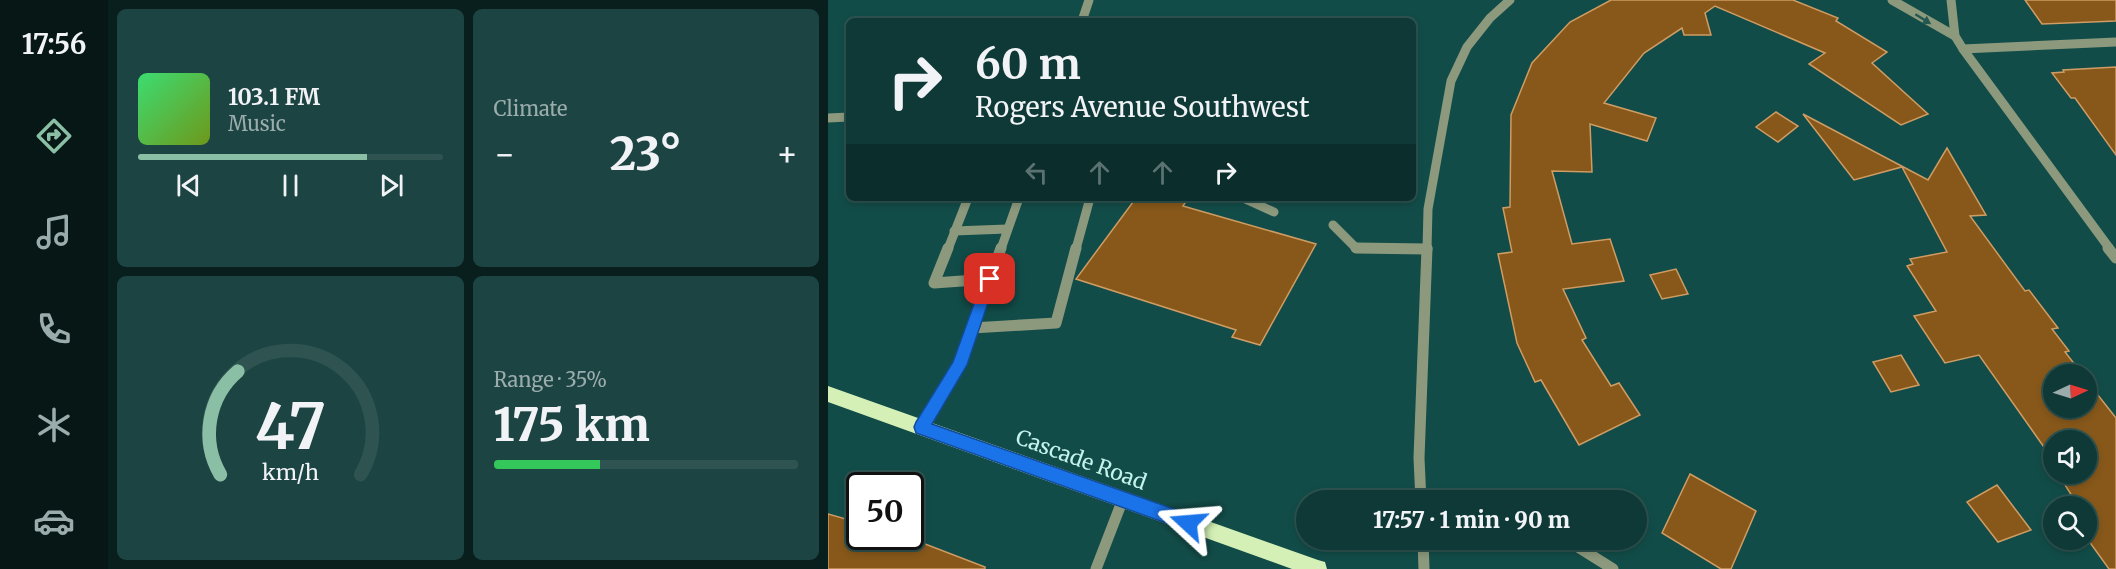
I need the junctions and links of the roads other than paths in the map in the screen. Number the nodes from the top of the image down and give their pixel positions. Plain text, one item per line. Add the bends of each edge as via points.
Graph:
1 (1089, 0) edge
2 (1510, 0) edge
3 (1892, 0) edge
4 (1951, 0) edge
5 (1083, 18) edge
6 (1955, 36) junction
7 (2116, 42) edge
8 (1963, 49) junction
9 (828, 117) edge
10 (846, 117) edge
11 (967, 201) edge
12 (1018, 201) edge
13 (1089, 201) edge
14 (1250, 201) edge
15 (1274, 212) dead end
16 (1333, 225) dead end
17 (1007, 229) junction
18 (954, 231) junction
19 (1427, 249) junction
20 (2116, 258) edge
21 (990, 279) junction
22 (972, 328) junction
23 (828, 394) edge
24 (921, 427) junction
25 (1420, 490) edge
26 (1123, 500) junction
27 (1423, 550) edge
28 (1583, 550) edge
29 (1611, 568) edge
30 (1096, 569) edge
31 (1318, 569) edge
32 (1424, 569) edge

1 - 5 street
2 - 19 street via 1467,47 1451,81 1428,209
3 -> 6 street
4 - 6 street
6 - 8 street
7 - 8 street
8 - 20 street
9 - 10 street
11 - 18 street
12 - 17 street
13 - 22 street via 1056,323
14 - 15 street
16 - 19 street via 1356,248
17 - 18 street
17 - 21 street
18 - 21 street via 934,283
19 - 25 street
21 - 22 street
22 - 24 street via 959,365
23 - 24 main road, Cascade Road
24 - 26 main road, Cascade Road
26 - 30 street
26 - 31 main road, Cascade Road
27 - 32 street
28 - 29 street

